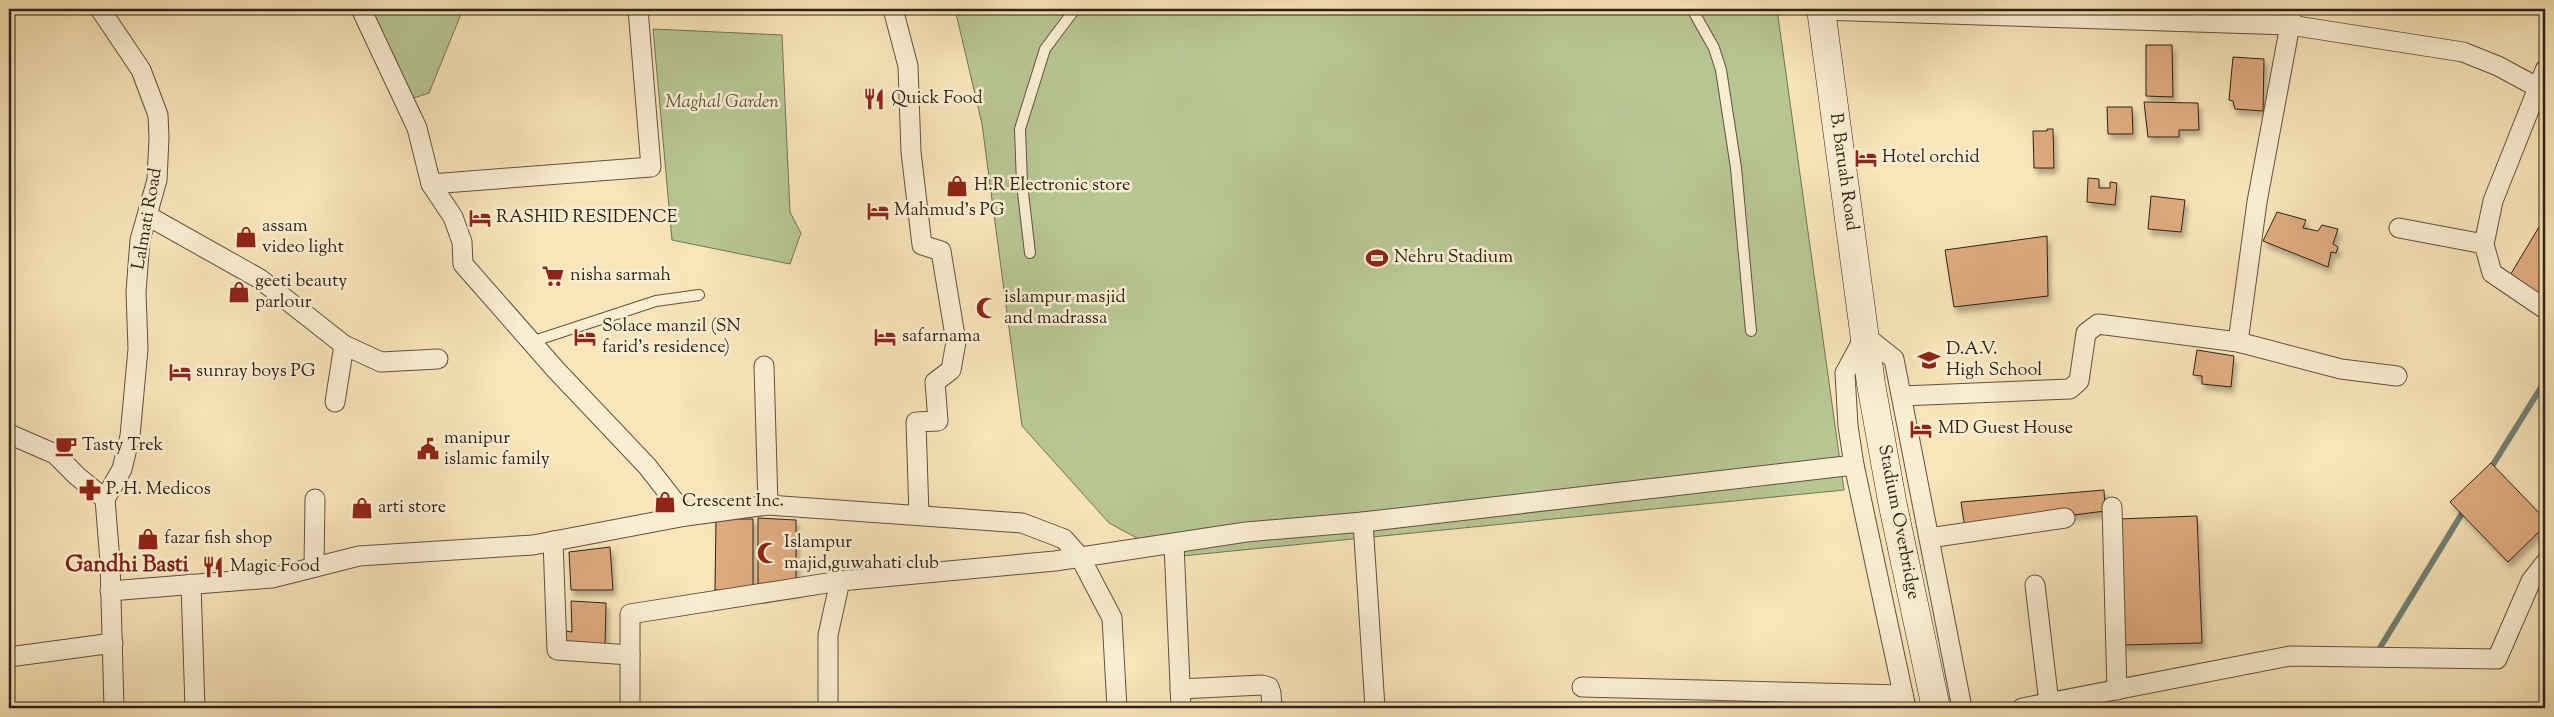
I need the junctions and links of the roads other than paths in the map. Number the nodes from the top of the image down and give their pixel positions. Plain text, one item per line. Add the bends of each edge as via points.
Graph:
1 (100, 9) edge
2 (361, 9) edge
3 (638, 9) edge
4 (893, 9) edge
5 (1075, 9) edge
6 (1692, 9) edge
7 (1821, 9) edge
8 (2188, 15) edge
9 (2290, 17) edge
10 (2545, 70) edge
11 (2537, 87) junction
12 (431, 184) junction
13 (148, 216) junction
14 (2399, 228) dead end
15 (2484, 244) junction
16 (1030, 253) dead end
17 (699, 295) dead end
18 (2545, 309) edge
19 (1751, 331) dead end
20 (1865, 336) junction
21 (531, 342) junction
22 (2238, 342) junction
23 (344, 345) junction
24 (438, 360) dead end
25 (764, 366) dead end
26 (2397, 376) dead end
27 (1902, 396) junction
28 (335, 402) dead end
29 (9, 434) edge
30 (1854, 465) junction
31 (105, 499) junction
32 (315, 499) dead end
33 (768, 504) junction
34 (2112, 507) dead end
35 (919, 515) junction
36 (686, 516) junction
37 (2065, 518) dead end
38 (1363, 522) junction
39 (1929, 538) junction
40 (553, 541) junction
41 (1174, 544) junction
42 (1080, 557) junction
43 (2545, 562) edge
44 (314, 567) junction
45 (840, 580) junction
46 (191, 584) junction
47 (2035, 585) dead end
48 (110, 591) junction
49 (113, 643) junction
50 (630, 655) junction
51 (9, 657) edge
52 (1582, 687) dead end
53 (1180, 689) junction
54 (2117, 690) junction
55 (1905, 701) edge
56 (2049, 703) junction
57 (114, 708) edge
58 (195, 708) edge
59 (630, 708) edge
60 (828, 708) edge
61 (1117, 708) edge
62 (1181, 708) edge
63 (1272, 708) edge
64 (1375, 708) edge
65 (1936, 708) edge
66 (1962, 708) edge
67 (2022, 708) edge

1 - 13 street, Lalmati Road via 140,70 158,115 157,180
2 - 12 street via 417,128
3 - 12 street via 651,167
4 - 35 street via 908,66 911,152 922,245 941,251 956,342 951,370 935,382 938,420 916,422
5 - 16 lane via 1045,49 1020,129
6 - 19 lane via 1714,48 1721,70 1736,168
7 - 8 street
7 - 20 main road, B. Baruah Road
8 - 9 street
9 - 11 street via 2463,52
9 - 22 street
10 - 11 street
11 - 15 street via 2493,201
12 - 21 street via 453,218 462,242 464,264
13 - 23 street via 260,279
13 - 31 street, Lalmati Road via 140,240 138,349 130,436 122,469
14 - 15 street
15 - 18 street via 2492,273
17 - 21 lane via 656,302
20 - 27 street via 1894,359
20 - 30 street via 1845,372
20 - 65 main road, Stadium Overbridge via 1892,501
21 - 36 street via 647,466
22 - 26 street via 2341,368
22 - 27 street via 2098,324 2086,333 2079,381 2070,389
23 - 24 street via 381,362
23 - 28 street
25 - 33 street
27 - 39 street
29 - 31 street via 55,454
30 - 38 street
30 - 55 street
31 - 48 street
32 - 44 street
33 - 35 street
33 - 36 street
34 - 54 street
35 - 42 street via 1022,523 1064,539
36 - 40 street
37 - 39 street
38 - 41 street via 1246,532
38 - 64 street
39 - 66 street
40 - 44 street via 359,556
40 - 50 street via 557,650
41 - 42 street
41 - 53 street
42 - 45 street
42 - 61 street via 1112,618
43 - 54 street via 2531,580 2497,659 2290,656
44 - 46 street via 272,578
45 - 50 street via 630,614
45 - 60 street via 828,635
46 - 48 street
46 - 58 street
47 - 56 street
48 - 49 street
49 - 51 street
49 - 57 street
50 - 59 street
52 - 55 street
53 - 62 street
53 - 63 street via 1262,685 1269,687
54 - 56 street
56 - 67 street

